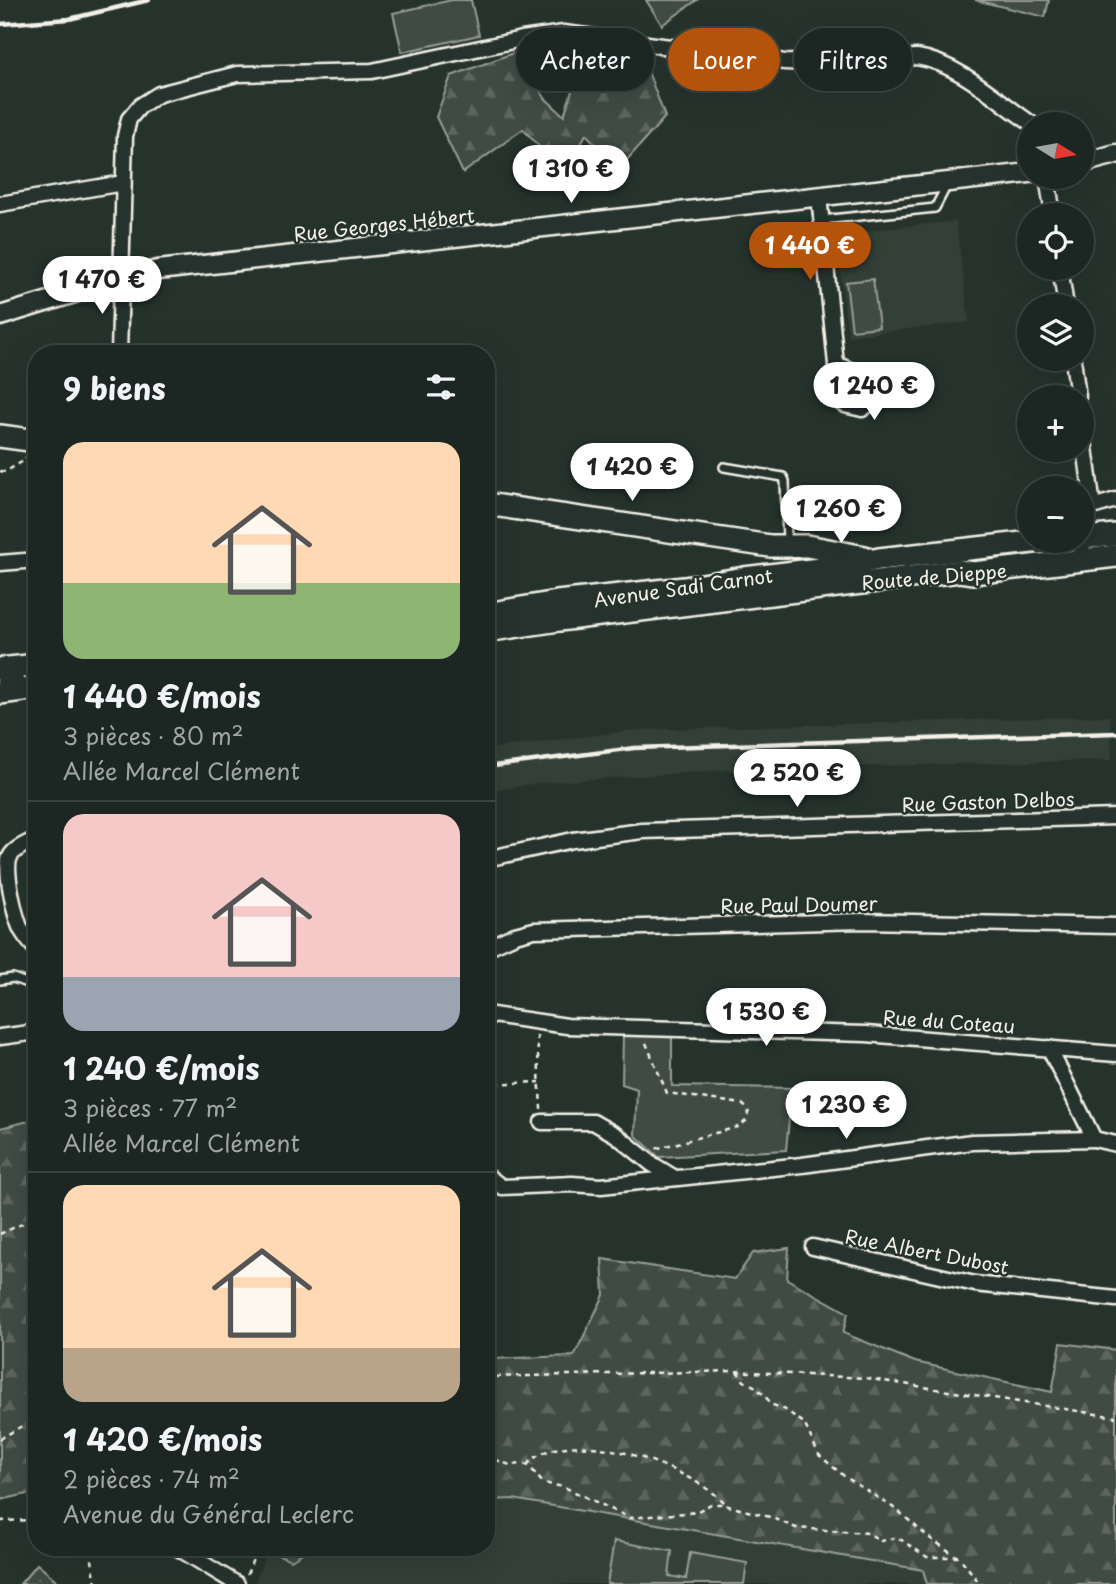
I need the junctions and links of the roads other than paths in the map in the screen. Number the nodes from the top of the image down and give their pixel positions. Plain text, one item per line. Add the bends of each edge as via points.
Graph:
1 (1017, 114) edge
2 (1116, 154) edge
3 (1094, 160) edge
4 (1017, 174) edge
5 (123, 183) junction
6 (948, 183) junction
7 (819, 197) junction
8 (0, 204) edge
9 (821, 220) junction
10 (120, 279) junction
11 (0, 316) edge
12 (119, 345) edge
13 (836, 364) dead end
14 (0, 436) edge
15 (28, 440) edge
16 (724, 467) dead end
17 (1116, 500) edge
18 (495, 507) edge
19 (1094, 507) edge
20 (1017, 539) edge
21 (1094, 541) edge
22 (1017, 544) edge
23 (1113, 545) edge
24 (1002, 546) junction
25 (779, 555) junction
26 (980, 557) junction
27 (879, 559) junction
28 (28, 560) edge
29 (0, 562) edge
30 (960, 571) junction
31 (858, 572) dead end
32 (822, 577) junction
33 (495, 612) edge
34 (495, 621) edge
35 (495, 630) edge
36 (0, 669) edge
37 (28, 677) edge
38 (28, 679) edge
39 (28, 680) edge
40 (0, 682) edge
41 (0, 693) edge
42 (1116, 817) edge
43 (28, 843) edge
44 (495, 857) edge
45 (1116, 926) edge
46 (28, 938) edge
47 (495, 944) edge
48 (0, 980) edge
49 (28, 984) edge
50 (495, 1015) edge
51 (28, 1033) edge
52 (0, 1037) edge
53 (1049, 1048) junction
54 (1116, 1054) edge
55 (542, 1122) road end
56 (1094, 1139) junction
57 (1116, 1144) edge
58 (675, 1178) junction
59 (495, 1182) edge
60 (813, 1247) dead end
61 (1116, 1299) edge
62 (191, 1556) edge
63 (237, 1584) edge

1 - 5 street via 956,71 930,59 785,62 564,33 372,71 237,74 159,94 129,119
2 - 3 street
4 - 6 street, Rue Georges Hébert
5 - 8 street
5 - 10 street
6 - 7 street, Rue Georges Hébert
6 - 9 lane via 935,208
7 - 9 street
7 - 10 street, Rue Georges Hébert via 159,270
9 - 13 street
10 - 11 street, Rue Georges Hébert
10 - 12 street
14 - 15 main road
16 - 25 lane via 783,477
17 - 19 street
18 - 25 main road
20 - 24 street
21 - 23 main road
22 - 24 main road, Route de Dieppe
23 - 26 lane
23 - 30 main road, Route de Dieppe via 973,573
24 - 26 street
24 - 27 main road, Route de Dieppe
25 - 27 main road via 807,545
25 - 32 main road
25 - 33 main road, Avenue Sadi Carnot via 684,588
26 - 30 street
27 - 32 main road, Avenue Sadi Carnot
28 - 29 street
30 - 32 main road, Route de Dieppe
31 - 32 lane
32 - 34 lane
32 - 35 main road, Avenue Sadi Carnot
36 - 37 main road
38 - 40 lane
39 - 41 main road
42 - 44 street, Rue Gaston Delbos via 642,831
43 - 46 street via 17,849 8,865 20,927
45 - 47 street, Rue Paul Doumer via 862,921 583,928 534,930
48 - 49 lane via 13,978
50 - 53 street, Rue du Coteau via 567,1026 866,1034
51 - 52 street
53 - 54 street, Rue du Coteau
53 - 56 street
55 - 58 street via 593,1122
56 - 57 street
56 - 58 street via 972,1142
58 - 59 street via 601,1186 502,1187
60 - 61 street, Rue Albert Dubost via 975,1284
62 - 63 street

